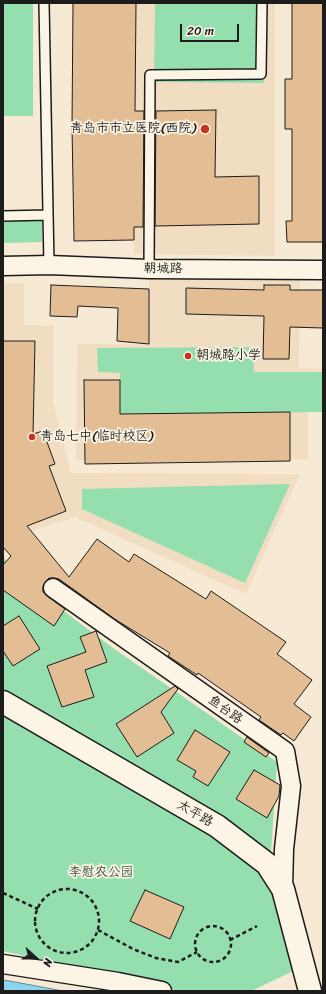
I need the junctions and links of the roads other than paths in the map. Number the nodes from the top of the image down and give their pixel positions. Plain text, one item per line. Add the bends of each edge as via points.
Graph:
1 (44, 3) edge
2 (262, 3) edge
3 (48, 215) junction
4 (3, 216) edge
5 (48, 265) junction
6 (3, 266) edge
7 (149, 269) junction
8 (323, 270) edge
9 (53, 588) dead end
10 (3, 702) edge
11 (283, 889) junction
12 (3, 964) edge
13 (162, 991) edge
14 (310, 991) edge

1 - 3 lane
2 - 7 lane via 261,74 150,75
3 - 4 lane
3 - 5 lane
5 - 6 street, 朝城路
5 - 7 street, 朝城路
7 - 8 street, 朝城路
9 - 11 street, 鱼台路 via 285,751 291,786 284,849
10 - 11 main road, 太平路 via 217,826 267,864
11 - 14 main road, 太平路
12 - 13 street

